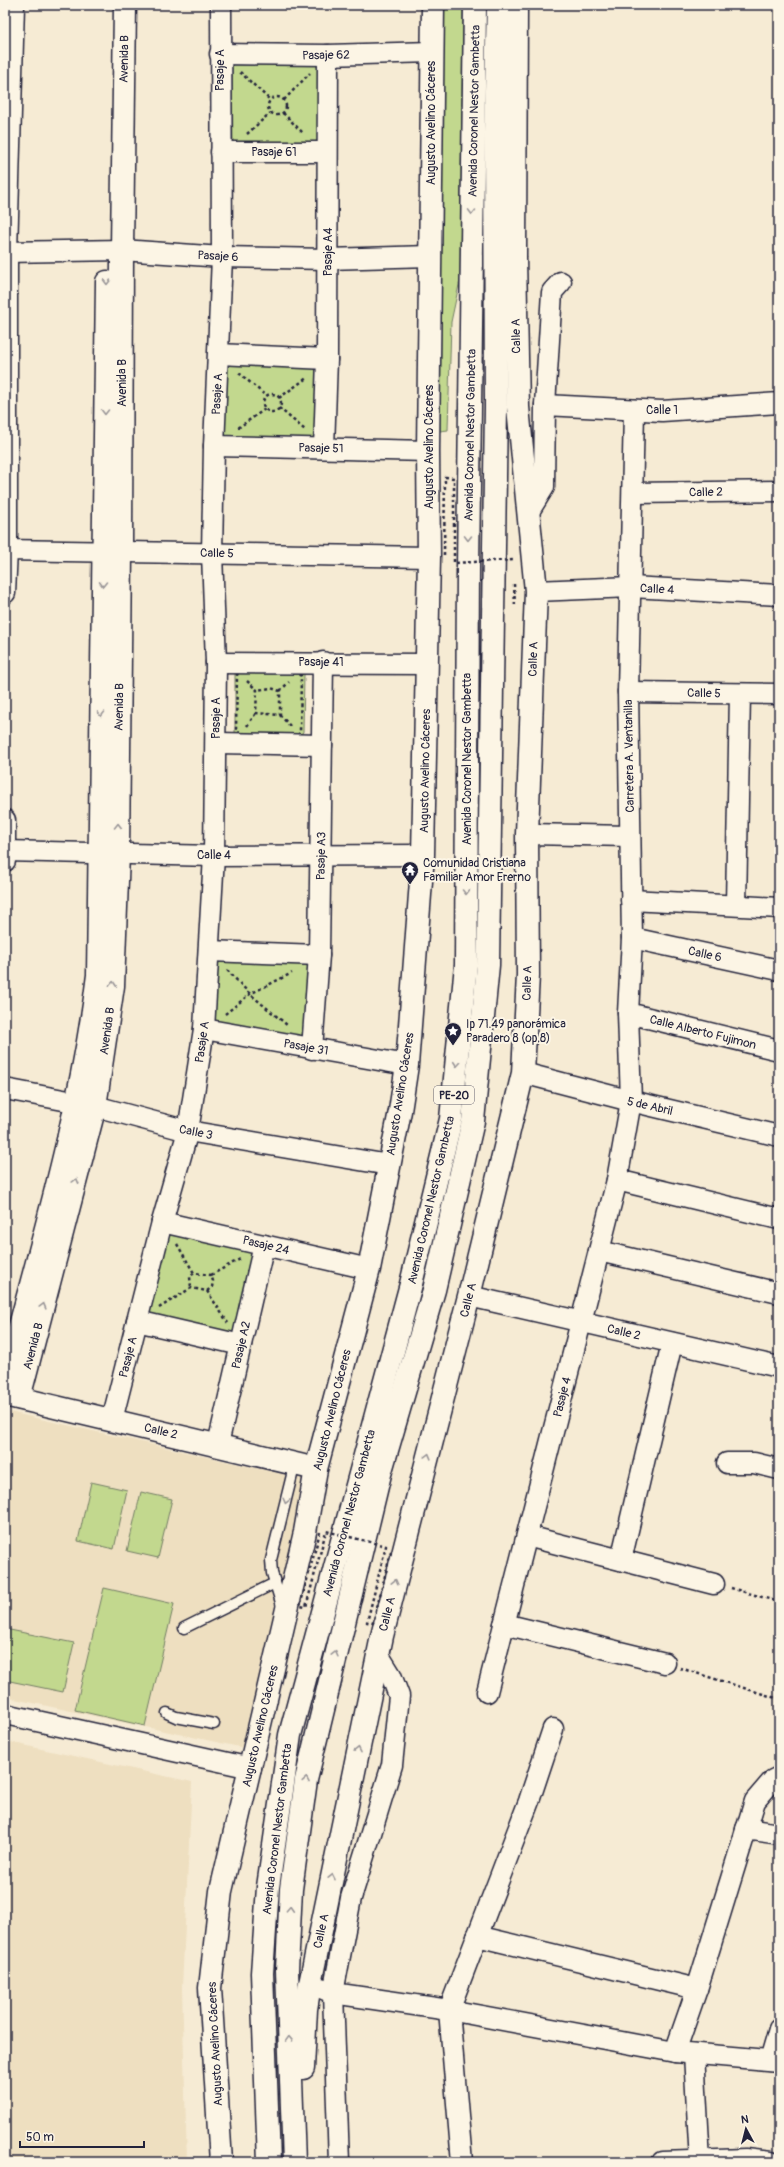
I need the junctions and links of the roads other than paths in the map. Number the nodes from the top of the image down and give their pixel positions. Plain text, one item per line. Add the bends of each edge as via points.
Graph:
1 (14, 5) edge
2 (110, 5) edge
3 (125, 5) edge
4 (221, 5) edge
5 (433, 5) edge
6 (475, 5) edge
7 (498, 5) edge
8 (516, 5) edge
9 (432, 52) junction
10 (220, 54) junction
11 (328, 55) junction
12 (7, 150) edge
13 (221, 152) junction
14 (327, 152) junction
15 (114, 251) junction
16 (6, 252) edge
17 (222, 256) junction
18 (430, 256) junction
19 (328, 259) junction
20 (561, 282) dead end
21 (5, 345) edge
22 (219, 354) junction
23 (327, 359) junction
24 (779, 403) edge
25 (545, 405) junction
26 (634, 410) junction
27 (214, 446) junction
28 (324, 448) junction
29 (428, 451) junction
30 (6, 452) edge
31 (779, 491) edge
32 (632, 494) junction
33 (528, 513) junction
34 (6, 550) edge
35 (112, 552) junction
36 (212, 553) junction
37 (437, 556) junction
38 (631, 587) junction
39 (536, 591) junction
40 (5, 593) edge
41 (779, 595) edge
42 (216, 662) junction
43 (323, 662) junction
44 (426, 664) junction
45 (628, 692) junction
46 (740, 694) junction
47 (779, 694) edge
48 (216, 743) junction
49 (322, 745) junction
50 (5, 820) edge
51 (527, 834) junction
52 (630, 836) junction
53 (5, 851) edge
54 (108, 854) junction
55 (320, 854) junction
56 (423, 855) junction
57 (214, 856) junction
58 (5, 861) edge
59 (631, 900) junction
60 (736, 906) junction
61 (779, 908) edge
62 (632, 938) junction
63 (209, 951) junction
64 (319, 955) junction
65 (779, 970) edge
66 (628, 1013) junction
67 (212, 1024) junction
68 (312, 1049) junction
69 (779, 1050) edge
70 (407, 1065) junction
71 (523, 1073) junction
72 (5, 1089) edge
73 (632, 1101) junction
74 (86, 1105) junction
75 (188, 1131) junction
76 (779, 1136) edge
77 (389, 1165) junction
78 (617, 1180) junction
79 (779, 1219) edge
80 (162, 1222) junction
81 (264, 1245) junction
82 (598, 1251) junction
83 (369, 1269) junction
84 (779, 1293) edge
85 (469, 1296) junction
86 (146, 1316) junction
87 (581, 1322) junction
88 (672, 1343) junction
89 (241, 1345) junction
90 (779, 1368) edge
91 (10, 1392) edge
92 (112, 1420) junction
93 (218, 1444) junction
94 (727, 1462) dead end
95 (295, 1463) junction
96 (316, 1469) junction
97 (779, 1469) edge
98 (527, 1536) junction
99 (621, 1560) junction
100 (275, 1583) junction
101 (714, 1584) road end
102 (286, 1616) junction
103 (504, 1624) junction
104 (184, 1628) dead end
105 (378, 1654) junction
106 (665, 1663) road end
107 (487, 1692) dead end
108 (167, 1713) dead end
109 (5, 1714) edge
110 (214, 1724) dead end
111 (553, 1729) dead end
112 (251, 1768) junction
113 (779, 1777) edge
114 (746, 1829) junction
115 (779, 1834) edge
116 (477, 1936) junction
117 (310, 1984) junction
118 (697, 1989) junction
119 (333, 1993) junction
120 (449, 2010) junction
121 (779, 2029) edge
122 (685, 2053) junction
123 (775, 2060) edge
124 (293, 2124) junction
125 (700, 2161) edge
126 (222, 2162) edge
127 (269, 2162) edge
128 (294, 2162) edge
129 (339, 2162) edge
130 (462, 2162) edge
131 (662, 2162) edge
132 (771, 2162) edge

1 - 12 street
2 - 15 main road, Avenida B
3 - 15 main road, Avenida B
4 - 10 street, Pasaje A
5 - 9 main road, Augusto Avelino Cáceres
6 -> 127 main road, Avenida Coronel Nestor Gambetta / PE-20 via 466,965 451,1119 411,1284 290,1735 268,1887 262,1973
124 -> 7 main road, Avenida Coronel Nestor Gambetta / PE-20 via 287,1970 291,1889 306,1780 380,1474 434,1290 474,1113 488,965 496,407 495,132
8 - 33 main road, Calle A via 514,258 518,407
9 - 11 street, Pasaje 62
9 - 18 main road, Augusto Avelino Cáceres
10 - 11 street, Pasaje 62
10 - 13 street, Pasaje A
11 - 14 street, Pasaje A4
12 - 16 street
13 - 14 street, Pasaje 61
13 - 17 street, Pasaje A
14 - 19 street, Pasaje A4
15 - 16 street, Pasaje 6
15 - 17 street, Pasaje 6
15 - 35 main road, Avenida B
16 - 21 street
17 - 19 street, Pasaje 6
17 - 22 street, Pasaje A
18 - 19 street, Pasaje 6
18 - 29 main road, Augusto Avelino Cáceres
19 - 23 street, Pasaje A4
20 - 25 street via 552,292
21 - 30 street
22 - 23 street
22 - 27 street, Pasaje A
23 - 28 street, Pasaje A4
24 - 26 street, Calle 1 via 662,411
25 - 26 street, Calle 1
25 - 33 street via 544,487
26 - 32 street, Carretera A. Ventanilla
27 - 28 street, Pasaje 51
27 - 36 street, Pasaje A
28 - 29 street, Pasaje 51
29 - 37 main road, Augusto Avelino Cáceres
30 - 34 street
31 - 32 street, Calle 2
32 - 38 street, Carretera A. Ventanilla
33 - 39 main road, Calle A
34 - 35 street, Calle 5
34 - 40 street
35 - 36 street, Calle 5
35 - 54 main road, Avenida B
36 - 37 street, Calle 5
36 - 42 street, Pasaje A
37 - 44 main road, Augusto Avelino Cáceres
38 - 39 street, Calle 4
38 - 41 street, Calle 4
38 - 45 street, Carretera A. Ventanilla
39 - 51 main road, Calle A
42 - 43 street, Pasaje 41
42 - 48 street, Pasaje A
43 - 44 street, Pasaje 41
43 - 49 street, Pasaje A3
44 - 56 main road, Augusto Avelino Cáceres
45 - 46 street, Calle 5
45 - 52 street, Carretera A. Ventanilla
46 - 47 street, Calle 5
46 - 60 street
48 - 49 street
48 - 57 street, Pasaje A
49 - 55 street, Pasaje A3
50 - 53 street
51 - 52 street
51 - 71 main road, Calle A via 528,975
52 - 59 street, Carretera A. Ventanilla
53 - 54 street, Calle 4
53 - 58 street
54 - 57 street, Calle 4
54 - 74 main road, Avenida B via 113,986
55 - 56 street, Calle 4
55 - 57 street, Calle 4
55 - 64 street, Pasaje A3
56 - 70 main road, Augusto Avelino Cáceres
57 - 63 street, Pasaje A
59 - 60 street
59 - 62 street, Carretera A. Ventanilla
60 - 61 street
62 - 65 street, Calle 6
62 - 66 street, Carretera A. Ventanilla
63 - 64 street
63 - 67 street, Pasaje A
64 - 68 street, Pasaje A3
66 - 69 street, Calle Alberto Fujimon
66 - 73 street, Carretera A. Ventanilla
67 - 68 street, Pasaje 31
67 - 75 street, Pasaje A
68 - 70 street, Pasaje 31
70 - 77 main road, Augusto Avelino Cáceres
71 - 73 street, 5 de Abril
71 - 85 main road, Calle A
72 - 74 street, Calle 3
73 - 76 street, 5 de Abril
73 - 78 street, Pasaje 4
74 - 75 street, Calle 3
74 - 91 main road, Avenida B
75 - 77 street, Calle 3
75 - 80 street, Pasaje A
77 - 83 main road, Augusto Avelino Cáceres
78 - 79 street
78 - 82 street, Pasaje 4
80 - 81 street, Pasaje 24
80 - 86 street, Pasaje A
81 - 83 street, Pasaje 24
81 - 89 street, Pasaje A2
82 - 84 street
82 - 87 street, Pasaje 4
83 - 96 main road, Augusto Avelino Cáceres
85 - 87 street, Calle 2
105 -> 85 main road, Calle A
86 - 89 street
86 - 92 street, Pasaje A
87 - 88 street, Calle 2
87 - 98 street, Pasaje 4
88 - 90 street, Calle 2
88 - 99 street
89 - 93 street, Pasaje A2
91 - 92 main road, Calle 2
92 - 93 main road, Calle 2
93 - 95 main road, Calle 2
94 - 97 street via 754,1463
95 - 96 main road, Calle 2
95 -> 100 lane via 272,1560
96 - 102 main road, Augusto Avelino Cáceres
98 - 99 street
98 - 103 street, Pasaje 4
99 - 101 street
100 - 102 lane
100 - 104 lane
102 - 112 main road, Augusto Avelino Cáceres
103 - 106 street
103 - 107 street, Pasaje 4
117 -> 105 main road, Calle A
105 - 119 street via 391,1675 399,1696 392,1765 351,1898
108 - 110 lane
109 - 112 street
111 - 116 street via 529,1801
112 - 126 main road, Augusto Avelino Cáceres via 221,1890 210,1988
113 - 114 street via 773,1780 755,1801
114 - 115 street
114 - 118 street
116 - 118 street
116 - 120 street
117 - 119 street
117 - 124 main road, Calle A via 306,2009 303,2083
118 - 122 street
119 - 120 street
119 - 129 street
120 - 122 street
120 - 130 street
121 - 123 street
122 - 123 street
122 - 125 street
124 - 128 main road, Avenida Coronel Nestor Gambetta / PE-20
125 - 131 street
125 - 132 street via 745,2159

